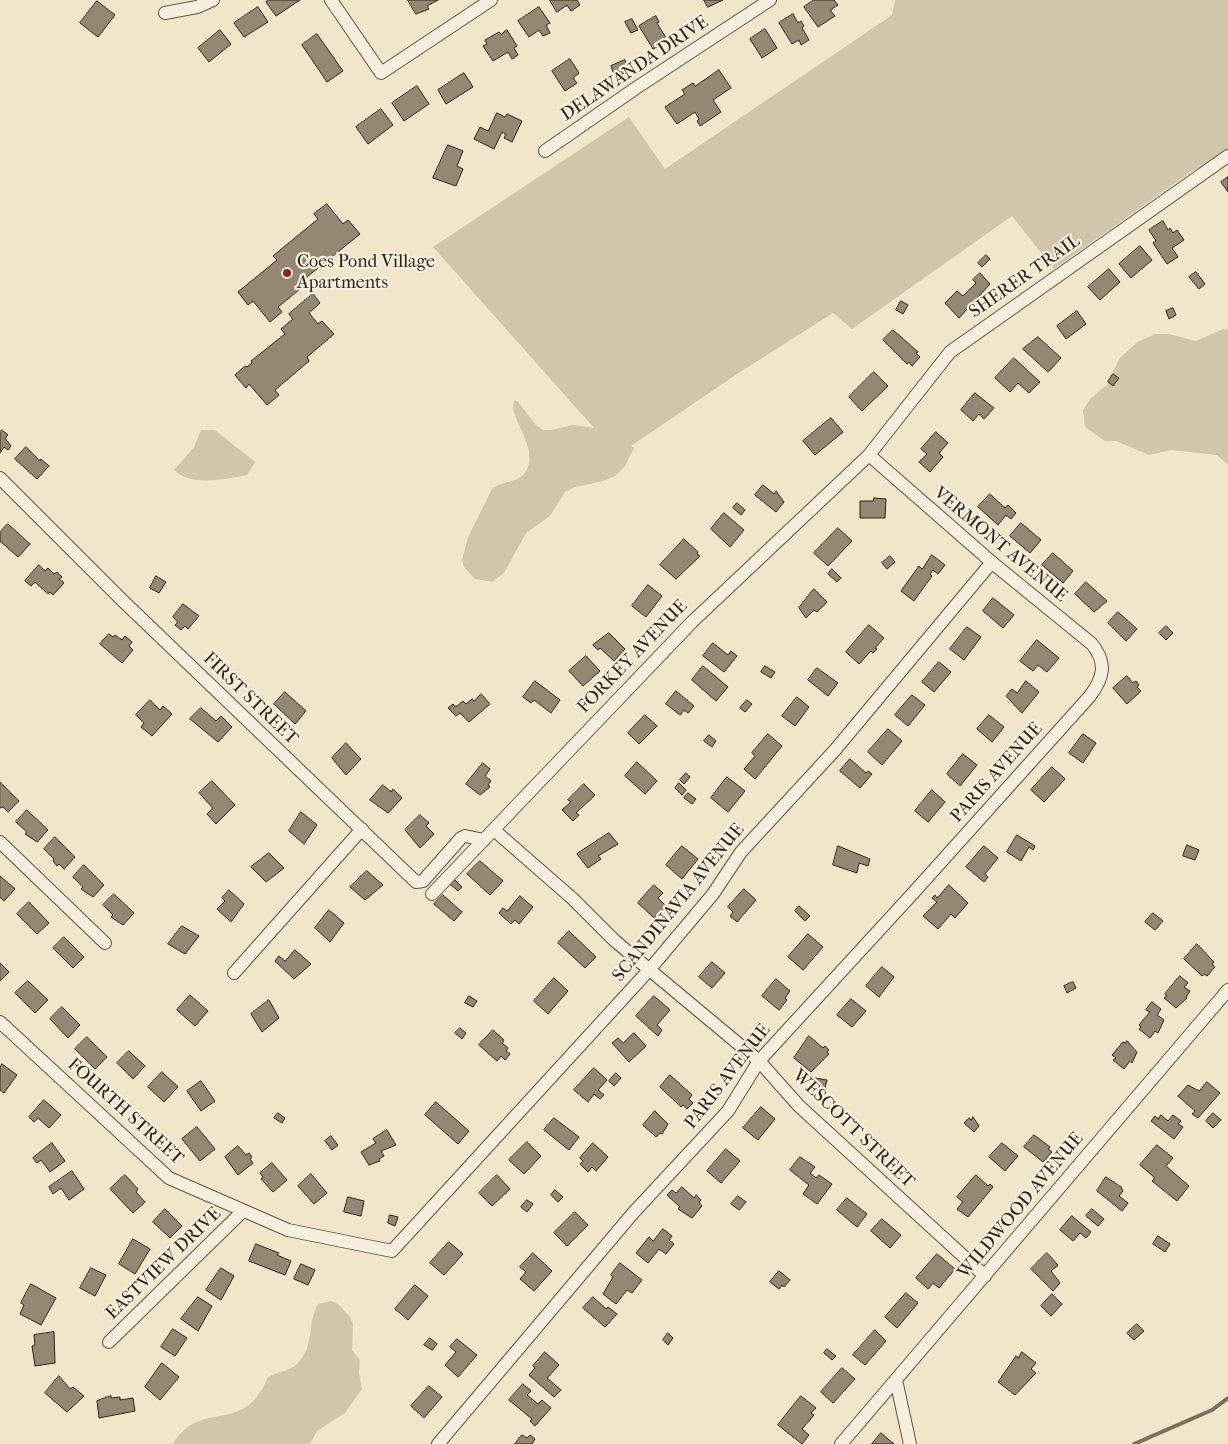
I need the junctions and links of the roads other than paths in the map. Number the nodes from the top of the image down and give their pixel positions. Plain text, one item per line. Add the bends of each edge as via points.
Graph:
1 (212, 0) edge
2 (331, 0) edge
3 (491, 0) edge
4 (770, 0) edge
5 (165, 13) dead end
6 (546, 151) dead end
7 (1228, 156) edge
8 (869, 455) junction
9 (0, 478) edge
10 (992, 562) junction
11 (1103, 665) joint
12 (362, 829) junction
13 (494, 830) junction
14 (484, 840) junction
15 (0, 842) edge
16 (432, 894) dead end
17 (105, 943) dead end
18 (650, 969) junction
19 (234, 972) dead end
20 (1228, 990) edge
21 (0, 1022) edge
22 (759, 1061) junction
23 (243, 1211) junction
24 (382, 1251) joint
25 (985, 1276) junction
26 (110, 1342) dead end
27 (896, 1380) junction
28 (438, 1444) edge
29 (841, 1444) edge
30 (910, 1444) edge

1 - 5 street via 197,7
2 - 3 street via 381,73
4 - 6 street, DELAWANDA DRIVE
7 - 8 street, SHERER TRAIL via 959,345 944,359
8 - 10 street, VERMONT AVENUE
8 - 13 street, FORKEY AVENUE via 692,622
9 - 12 street, FIRST STREET via 123,601
10 - 11 street, VERMONT AVENUE via 1092,644
10 - 18 street, SCANDINAVIA AVENUE via 835,750 741,852 713,894
11 - 22 street, PARIS AVENUE via 1102,676 1090,696
12 - 14 street, FIRST STREET via 416,882 423,881 460,838
12 - 19 street
13 - 14 street, FORKEY AVENUE
13 - 18 street, WESCOTT STREET
14 - 16 street, FORKEY AVENUE
15 - 17 street
18 - 22 street, WESCOTT STREET
18 - 24 street, SCANDINAVIA AVENUE via 392,1252
20 - 25 street, WILDWOOD AVENUE
21 - 23 street, FOURTH STREET via 168,1178
22 - 25 street, WESCOTT STREET via 798,1106
22 - 28 street, PARIS AVENUE via 728,1111 634,1212
23 - 24 street, FOURTH STREET via 288,1230
23 - 26 street, EASTVIEW DRIVE
25 - 27 street, WILDWOOD AVENUE
27 - 29 street, WILDWOOD AVENUE
27 - 30 street

